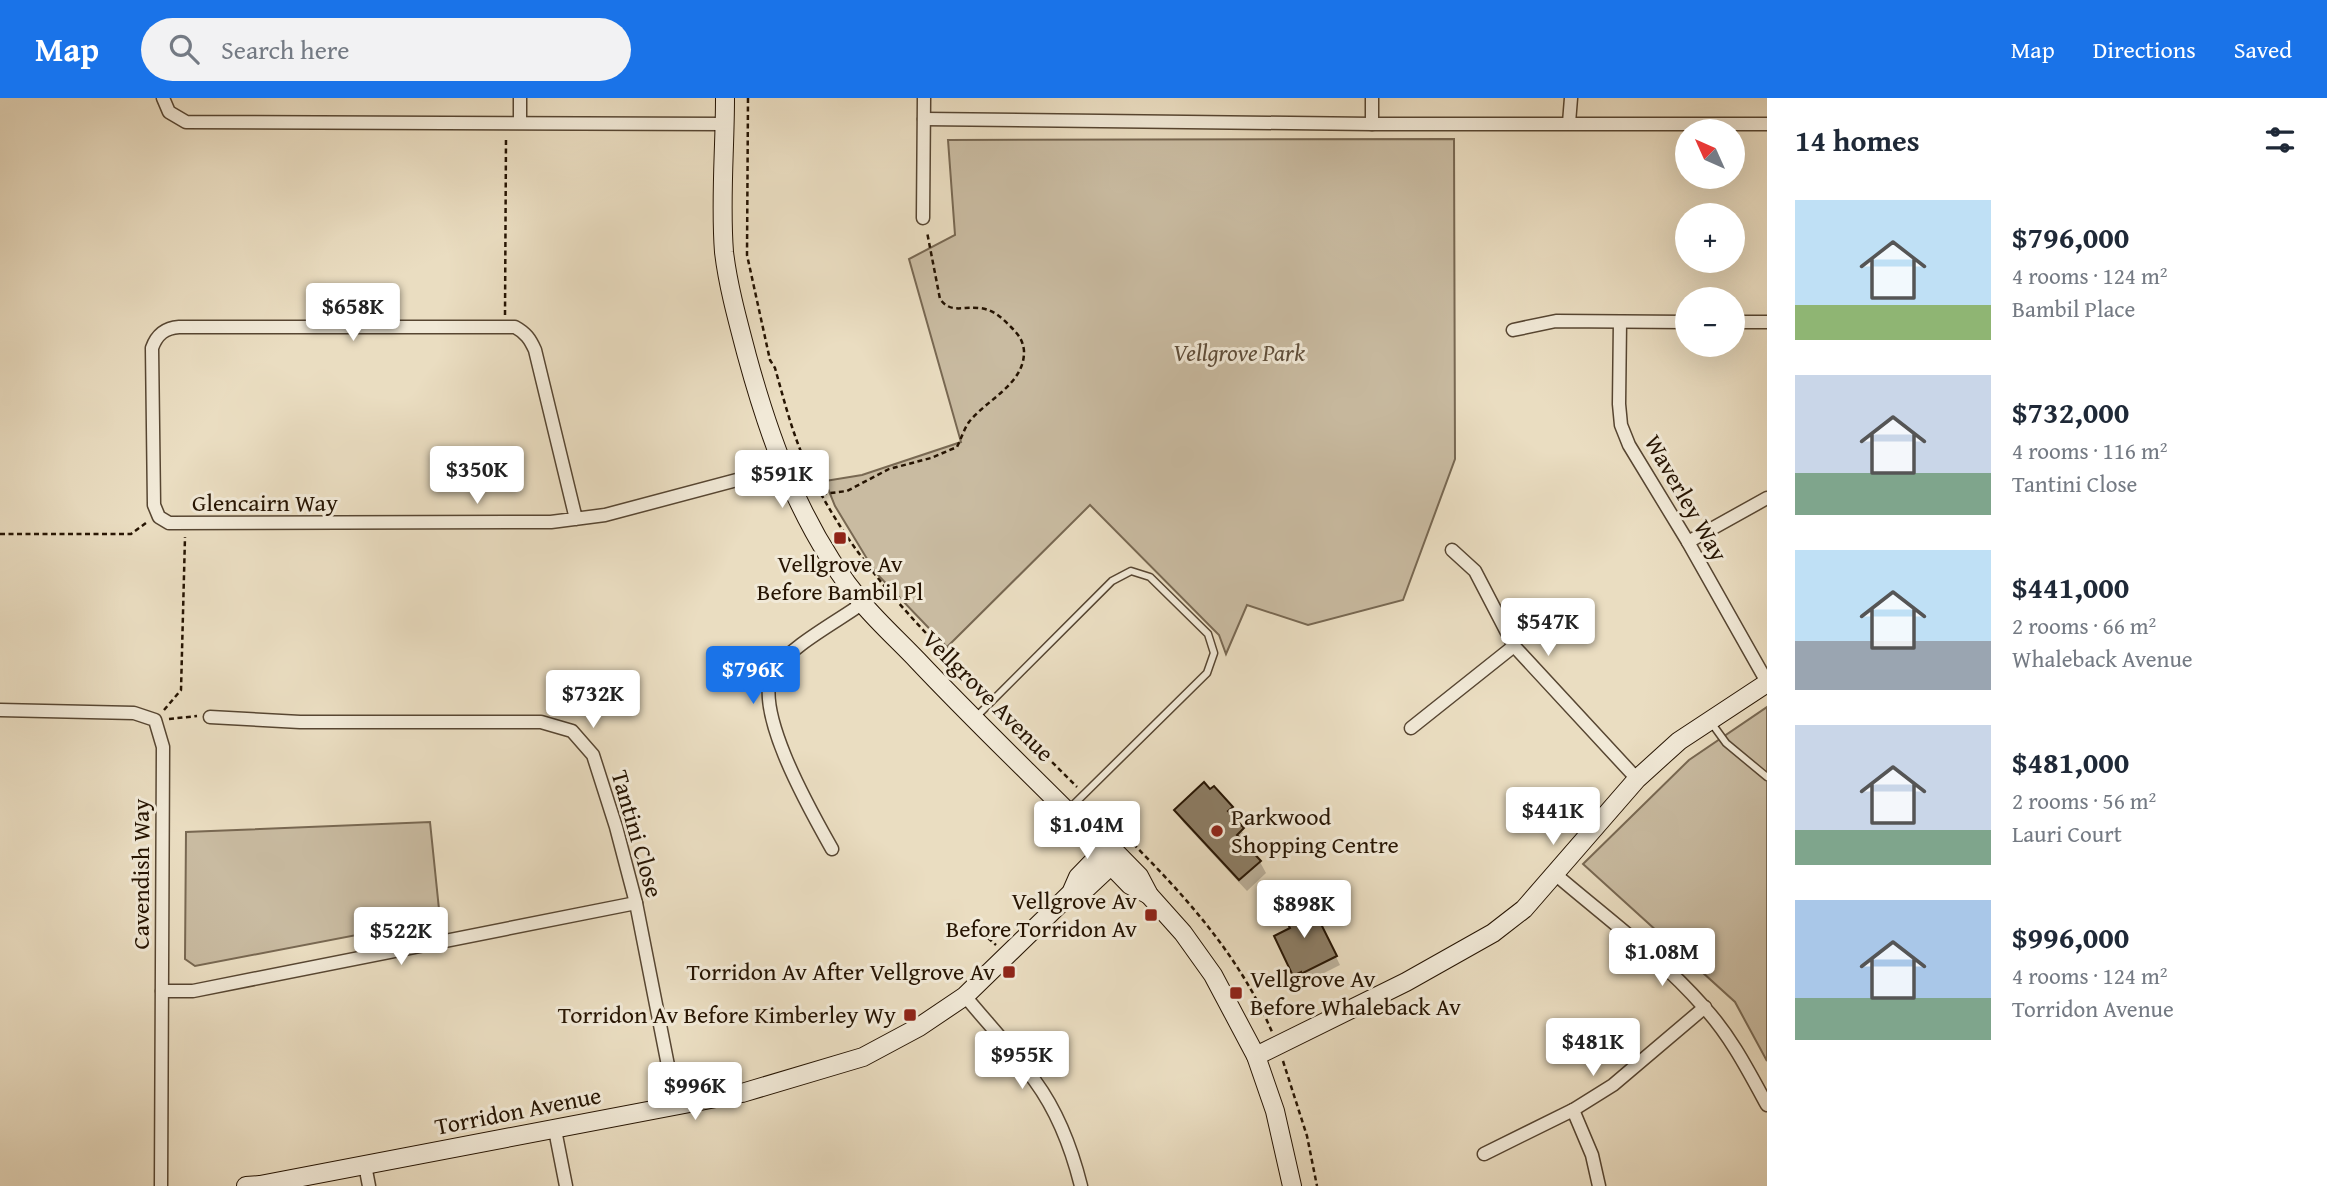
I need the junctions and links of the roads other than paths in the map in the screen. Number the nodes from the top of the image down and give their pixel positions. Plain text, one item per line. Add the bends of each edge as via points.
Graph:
1 (163, 98) edge
2 (520, 98) edge
3 (725, 98) edge
4 (924, 98) edge
5 (1372, 98) edge
6 (1571, 98) edge
7 (924, 119) junction
8 (513, 122) junction
9 (1569, 122) junction
10 (725, 124) junction
11 (1372, 124) junction
12 (1767, 124) edge
13 (923, 218) road end
14 (1620, 321) junction
15 (1675, 322) edge
16 (1745, 322) edge
17 (1767, 322) edge
18 (1513, 330) dead end
19 (782, 468) junction
20 (1767, 498) edge
21 (576, 519) junction
22 (1688, 542) junction
23 (1452, 550) dead end
24 (863, 603) junction
25 (1514, 646) junction
26 (1767, 683) edge
27 (0, 710) edge
28 (210, 717) road end
29 (974, 719) junction
30 (1709, 720) junction
31 (1411, 728) dead end
32 (1767, 778) edge
33 (1637, 779) junction
34 (1069, 813) junction
35 (832, 849) dead end
36 (1110, 855) junction
37 (1555, 874) junction
38 (636, 902) junction
39 (162, 991) junction
40 (965, 996) junction
41 (1705, 1007) junction
42 (1256, 1056) junction
43 (1767, 1105) edge
44 (676, 1106) junction
45 (1573, 1110) junction
46 (555, 1130) junction
47 (1484, 1154) dead end
48 (365, 1165) junction
49 (161, 1186) edge
50 (246, 1186) edge
51 (369, 1186) edge
52 (566, 1186) edge
53 (1081, 1186) edge
54 (1292, 1186) edge
55 (1599, 1186) edge

1 - 8 street via 169,112 186,121
2 - 8 street
3 - 10 street, Vellgrove Avenue
4 - 7 street
5 - 11 street
6 - 9 street
7 - 11 street
7 - 13 street
8 - 10 street
9 - 11 street
9 - 12 street
10 - 19 street, Vellgrove Avenue via 725,256 755,387
14 - 15 street
14 - 18 street via 1556,321
14 - 22 street, Waverley Way via 1621,425
16 - 17 street
19 - 21 street, Glencairn Way
19 - 24 street, Vellgrove Avenue via 829,555
20 - 22 street
21 - 21 street, Glencairn Way via 535,350 523,331 505,326 193,327 166,330 152,348 154,505 166,522
22 - 26 street, Waverley Way
23 - 25 street via 1475,571
24 - 29 street, Vellgrove Avenue
24 - 35 street via 785,657 772,673 767,694 789,768
25 - 31 street
25 - 33 street
26 - 30 street
27 - 39 street, Cavendish Way via 134,713 155,720 163,747
28 - 38 street, Tantini Close via 300,722 541,722 572,731 593,755
29 - 34 street, Vellgrove Avenue
29 - 34 lane via 1112,581 1131,571 1150,577 1208,635 1214,653 1207,673
30 - 32 lane via 1726,743
30 - 33 street
33 - 37 street
34 - 36 street, Vellgrove Avenue via 1088,824
36 - 40 street, Torridon Avenue via 1087,888 1071,893
36 - 42 street, Vellgrove Avenue via 1139,876 1149,895 1183,933 1213,975
37 - 41 street
37 - 42 street via 1524,909 1493,933
38 - 39 street via 193,991
38 - 44 street, Tantini Close
39 - 49 street, Cavendish Way
40 - 44 street, Torridon Avenue via 863,1057 742,1093
40 - 53 street via 1036,1082 1057,1118
41 - 43 street via 1735,1046
41 - 45 street via 1614,1085
42 - 54 street, Vellgrove Avenue via 1275,1111
44 - 46 street, Torridon Avenue
45 - 47 street
45 - 55 street
46 - 48 street, Torridon Avenue
46 - 52 street
48 - 50 street, Torridon Avenue
48 - 51 street

